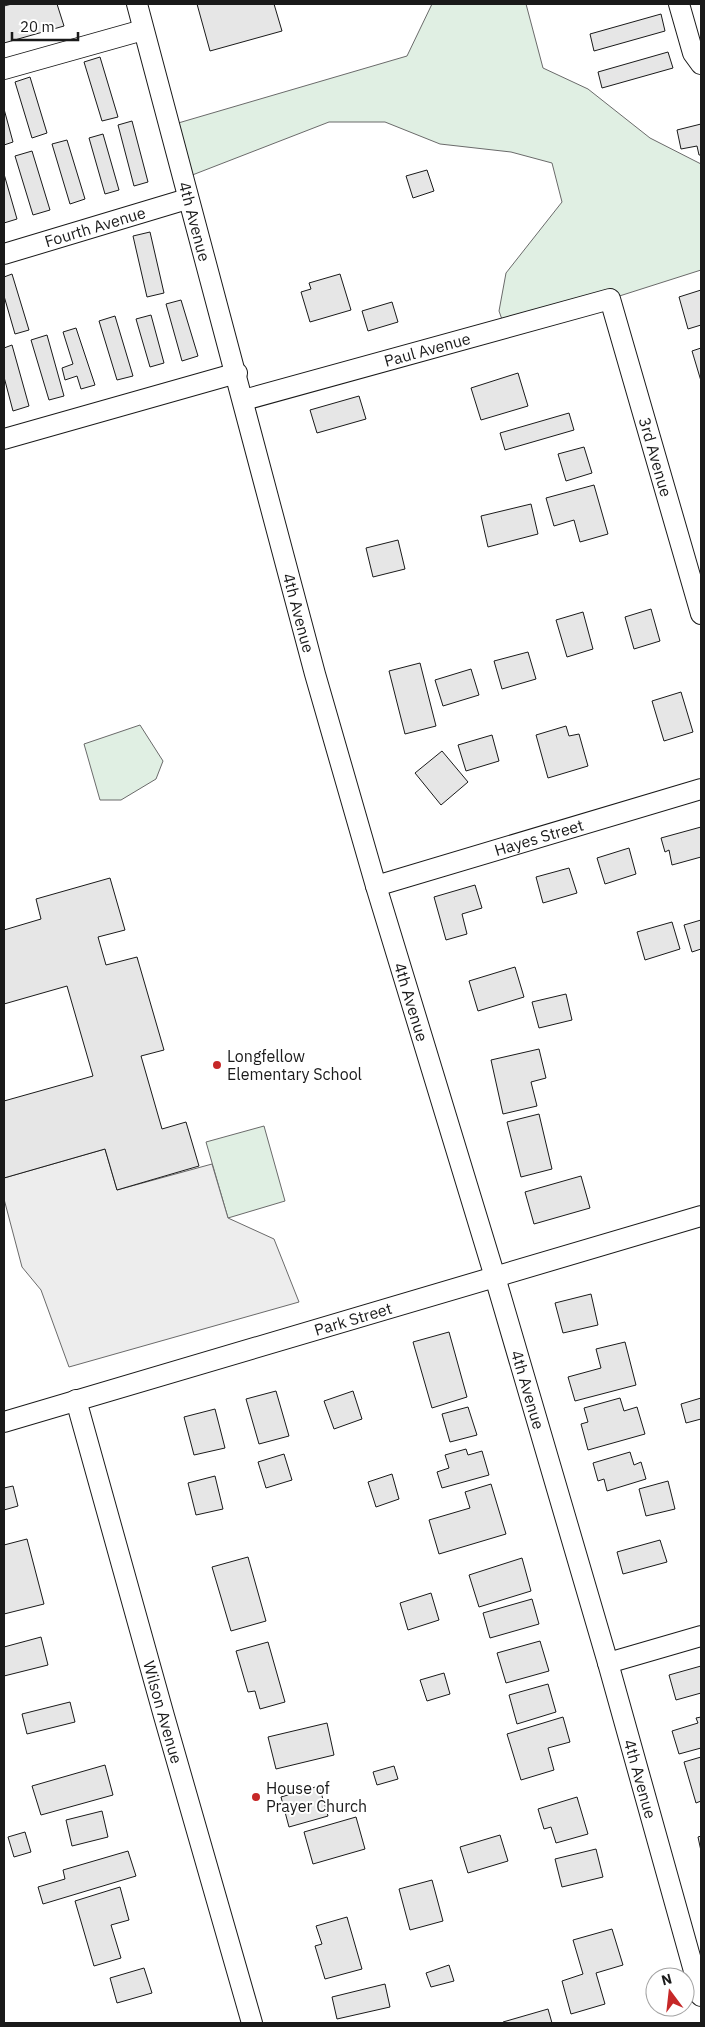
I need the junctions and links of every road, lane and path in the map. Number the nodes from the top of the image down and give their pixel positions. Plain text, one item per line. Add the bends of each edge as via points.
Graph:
1 (137, 4) edge
2 (679, 4) edge
3 (143, 30) junction
4 (701, 64) edge
5 (4, 69) edge
6 (187, 199) junction
7 (4, 254) edge
8 (610, 299) joint
9 (237, 373) junction
10 (244, 400) junction
11 (4, 439) edge
12 (701, 614) edge
13 (701, 789) edge
14 (376, 886) junction
15 (701, 1216) edge
16 (495, 1277) junction
17 (76, 1400) junction
18 (4, 1422) edge
19 (701, 1636) edge
20 (608, 1662) junction
21 (701, 1996) edge
22 (252, 2023) edge

1 - 3 street, 4th Avenue
2 - 4 street via 693,52
3 - 5 street
3 - 6 street, 4th Avenue
6 - 7 street, Fourth Avenue
6 - 9 street, 4th Avenue
8 - 10 street, Paul Avenue
8 - 12 street, 3rd Avenue
9 - 10 street, 4th Avenue
9 - 11 street
10 - 14 street, 4th Avenue via 315,674
13 - 14 street, Hayes Street
14 - 16 street, 4th Avenue
15 - 16 street, Park Street
16 - 17 street, Park Street
16 - 20 street, 4th Avenue
17 - 18 street, Park Street
17 - 22 street, Wilson Avenue
19 - 20 street
20 - 21 street, 4th Avenue

